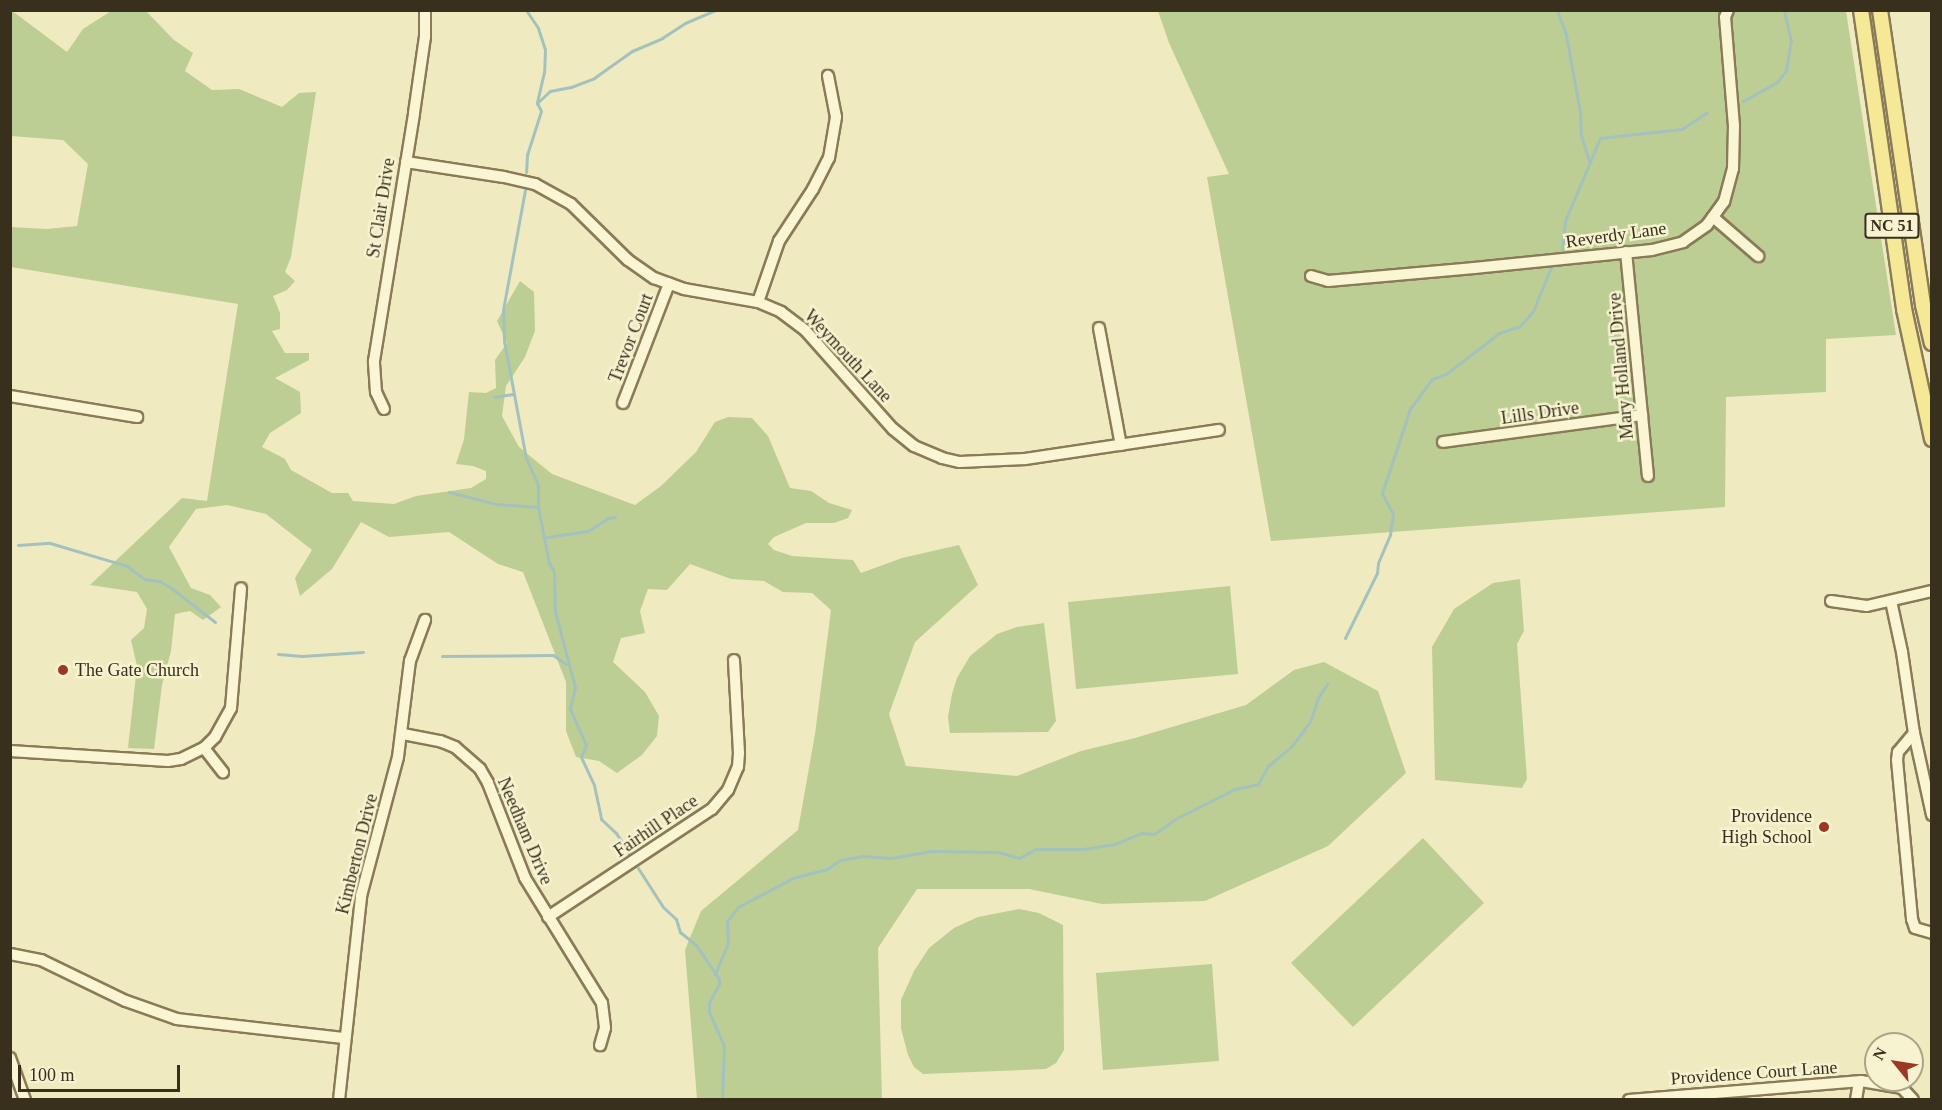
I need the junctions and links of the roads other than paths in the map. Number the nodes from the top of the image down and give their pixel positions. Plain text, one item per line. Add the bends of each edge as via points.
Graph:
1 (425, 10) edge
2 (1861, 10) edge
3 (1880, 10) edge
4 (1728, 13) edge
5 (828, 76) dead end
6 (406, 162) junction
7 (1713, 217) junction
8 (1626, 252) junction
9 (1758, 256) dead end
10 (1311, 276) dead end
11 (669, 284) junction
12 (758, 302) junction
13 (1099, 328) dead end
14 (1932, 344) edge
15 (10, 396) edge
16 (623, 403) dead end
17 (384, 409) dead end
18 (1642, 415) junction
19 (137, 417) dead end
20 (1219, 430) dead end
21 (1932, 439) edge
22 (1443, 442) dead end
23 (1121, 445) junction
24 (1648, 476) dead end
25 (241, 588) dead end
26 (1932, 591) edge
27 (1832, 601) dead end
28 (1891, 601) junction
29 (425, 620) dead end
30 (734, 660) dead end
31 (1914, 733) junction
32 (403, 734) junction
33 (204, 748) junction
34 (10, 751) edge
35 (223, 772) dead end
36 (1932, 815) edge
37 (548, 917) junction
38 (1932, 933) edge
39 (10, 954) edge
40 (345, 1038) junction
41 (600, 1045) dead end
42 (10, 1058) edge
43 (1860, 1082) junction
44 (1765, 1094) edge
45 (25, 1100) edge
46 (339, 1100) edge
47 (1629, 1100) edge
48 (1856, 1100) edge
49 (1913, 1100) edge

1 - 6 street, St Clair Drive
2 - 21 main road, NC 51 via 1905,309
3 - 14 main road, NC 51
4 - 7 street, Reverdy Lane via 1733,169 1724,202
5 - 12 street via 836,117 829,158 779,241
6 - 11 street, Weymouth Lane via 535,184 571,204 636,266
6 - 17 street, St Clair Drive via 375,361 376,392
7 - 8 street, Reverdy Lane via 1683,242
7 - 9 street
8 - 10 street, Reverdy Lane via 1329,281
8 - 18 street, Mary Holland Drive
11 - 12 street, Weymouth Lane
11 - 16 street, Trevor Court
12 - 23 street, Weymouth Lane via 781,312 805,330 893,429 922,451 960,462 1025,459
13 - 23 street
15 - 19 street
18 - 22 street, Lills Drive
18 - 24 street, Mary Holland Drive
20 - 23 street, Weymouth Lane
25 - 33 street via 231,708
26 - 28 street
27 - 28 street via 1854,606
28 - 31 street
29 - 32 street, Kimberton Drive via 410,661
30 - 37 street, Fairhill Place via 740,753 728,790 712,809
31 - 36 street
31 - 38 street via 1898,752 1912,919 1916,928
32 - 37 street, Needham Drive via 455,747 480,769 525,878
32 - 40 street, Kimberton Drive via 361,896
33 - 34 street via 168,761
33 - 35 street
37 - 41 street, Needham Drive via 602,1003 606,1028
39 - 40 street via 41,960 126,1001 177,1018
40 - 46 street, Kimberton Drive
42 - 45 street
43 - 44 street, Providence Court Lane
43 - 48 street
43 - 49 street, Providence Court Lane via 1902,1088
44 - 47 street, Providence Court Lane

